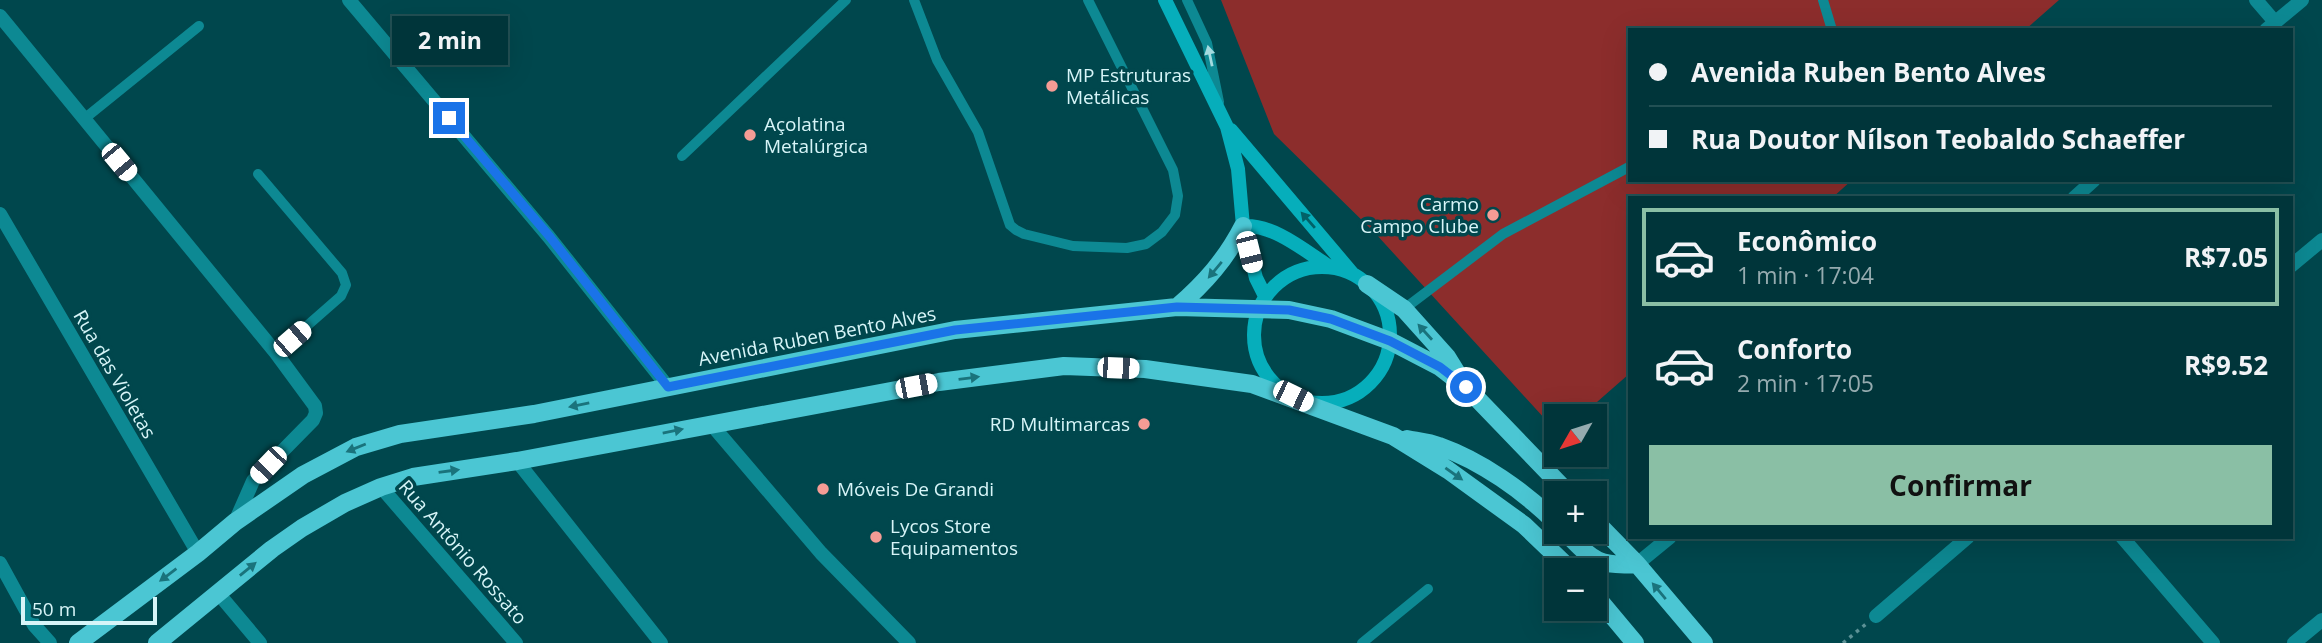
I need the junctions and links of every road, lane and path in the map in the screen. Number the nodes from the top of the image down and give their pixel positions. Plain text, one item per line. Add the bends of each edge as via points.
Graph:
1 (349, 0) edge
2 (846, 0) edge
3 (914, 0) edge
4 (1088, 0) edge
5 (1165, 0) edge
6 (1187, 0) edge
7 (1824, 0) edge
8 (2256, 0) edge
9 (2302, 0) edge
10 (0, 16) edge
11 (199, 26) dead end
12 (2271, 26) edge
13 (1831, 28) edge
14 (84, 120) junction
15 (1225, 121) junction
16 (682, 156) dead end
17 (1628, 168) edge
18 (258, 173) dead end
19 (2092, 182) edge
20 (2076, 196) edge
21 (0, 214) edge
22 (1243, 226) junction
23 (2322, 240) edge
24 (2293, 264) edge
25 (1332, 267) junction
26 (1352, 273) junction
27 (1367, 284) junction
28 (1261, 303) junction
29 (1177, 307) junction
30 (1404, 309) junction
31 (1390, 341) junction
32 (276, 354) junction
33 (668, 387) junction
34 (1466, 387) junction
35 (1306, 402) junction
36 (711, 424) junction
37 (1393, 436) junction
38 (517, 461) junction
39 (1556, 481) edge
40 (381, 487) junction
41 (1544, 513) edge
42 (235, 522) junction
43 (1607, 533) edge
44 (1668, 539) edge
45 (1966, 539) edge
46 (2124, 539) edge
47 (1577, 544) edge
48 (198, 553) junction
49 (1558, 558) edge
50 (0, 562) edge
51 (1637, 564) junction
52 (1428, 589) dead end
53 (218, 593) junction
54 (1607, 610) edge
55 (1876, 617) joint
56 (2322, 620) edge
57 (50, 643) edge
58 (78, 643) edge
59 (157, 643) edge
60 (260, 643) edge
61 (516, 643) edge
62 (661, 643) edge
63 (909, 643) edge
64 (1363, 643) edge
65 (1635, 643) edge
66 (1704, 643) edge
67 (1843, 643) edge
68 (2213, 643) edge
69 (2294, 643) edge

1 - 33 street via 550,237
2 - 16 lane
3 - 4 lane via 937,60 978,132 1010,225 1024,234 1073,246 1127,248 1146,244 1162,232 1175,215 1178,196 1172,170
5 - 15 street
15 -> 6 lane via 1207,43
7 - 13 lane
8 - 12 street
9 - 12 street
10 - 14 street
11 - 14 lane
14 - 32 street
15 - 22 street via 1238,169
26 -> 15 street
17 - 30 lane via 1503,234
18 - 32 lane via 342,273 346,285 341,296
19 - 20 street
21 - 48 street, Rua das Violetas
22 - 25 street via 1273,233
22 - 28 street
22 -> 29 main road via 1215,271
23 - 24 street
25 - 26 street
25 - 28 street via 1292,273 1274,285
26 - 27 street
27 - 30 main road
27 - 31 street via 1382,303
28 - 29 main road, Avenida Ruben Bento Alves
28 - 31 main road, Avenida Ruben Bento Alves via 1331,319
28 - 35 street via 1253,333 1255,353 1280,390
29 - 33 main road, Avenida Ruben Bento Alves via 955,330
34 -> 30 main road via 1447,357
31 - 34 main road, Avenida Ruben Bento Alves via 1440,367
31 - 35 street via 1386,360 1365,389 1327,404
32 - 42 street via 315,406 316,414 253,481
33 -> 42 main road, Avenida Ruben Bento Alves via 356,447 303,475
34 - 39 main road, Avenida Ruben Bento Alves
36 -> 35 main road via 939,382 1065,366 1203,376 1252,384
35 - 37 main road
38 -> 36 main road
36 - 63 street via 821,553
37 - 41 main road via 1437,445 1473,462
37 -> 49 main road via 1524,525
40 -> 38 main road via 413,477
38 - 62 street
53 -> 40 main road via 302,528
40 - 61 street, Rua Antônio Rossato
42 - 48 main road, Avenida Ruben Bento Alves
43 - 51 main road
44 - 51 street
45 - 55 street
46 - 68 street
47 - 51 main road via 1608,565
48 -> 58 main road, Avenida Ruben Bento Alves
50 - 57 street via 34,625
66 -> 51 main road
52 - 64 lane
53 - 59 main road
53 - 60 street
54 - 65 main road
55 - 67 path
56 - 69 street

